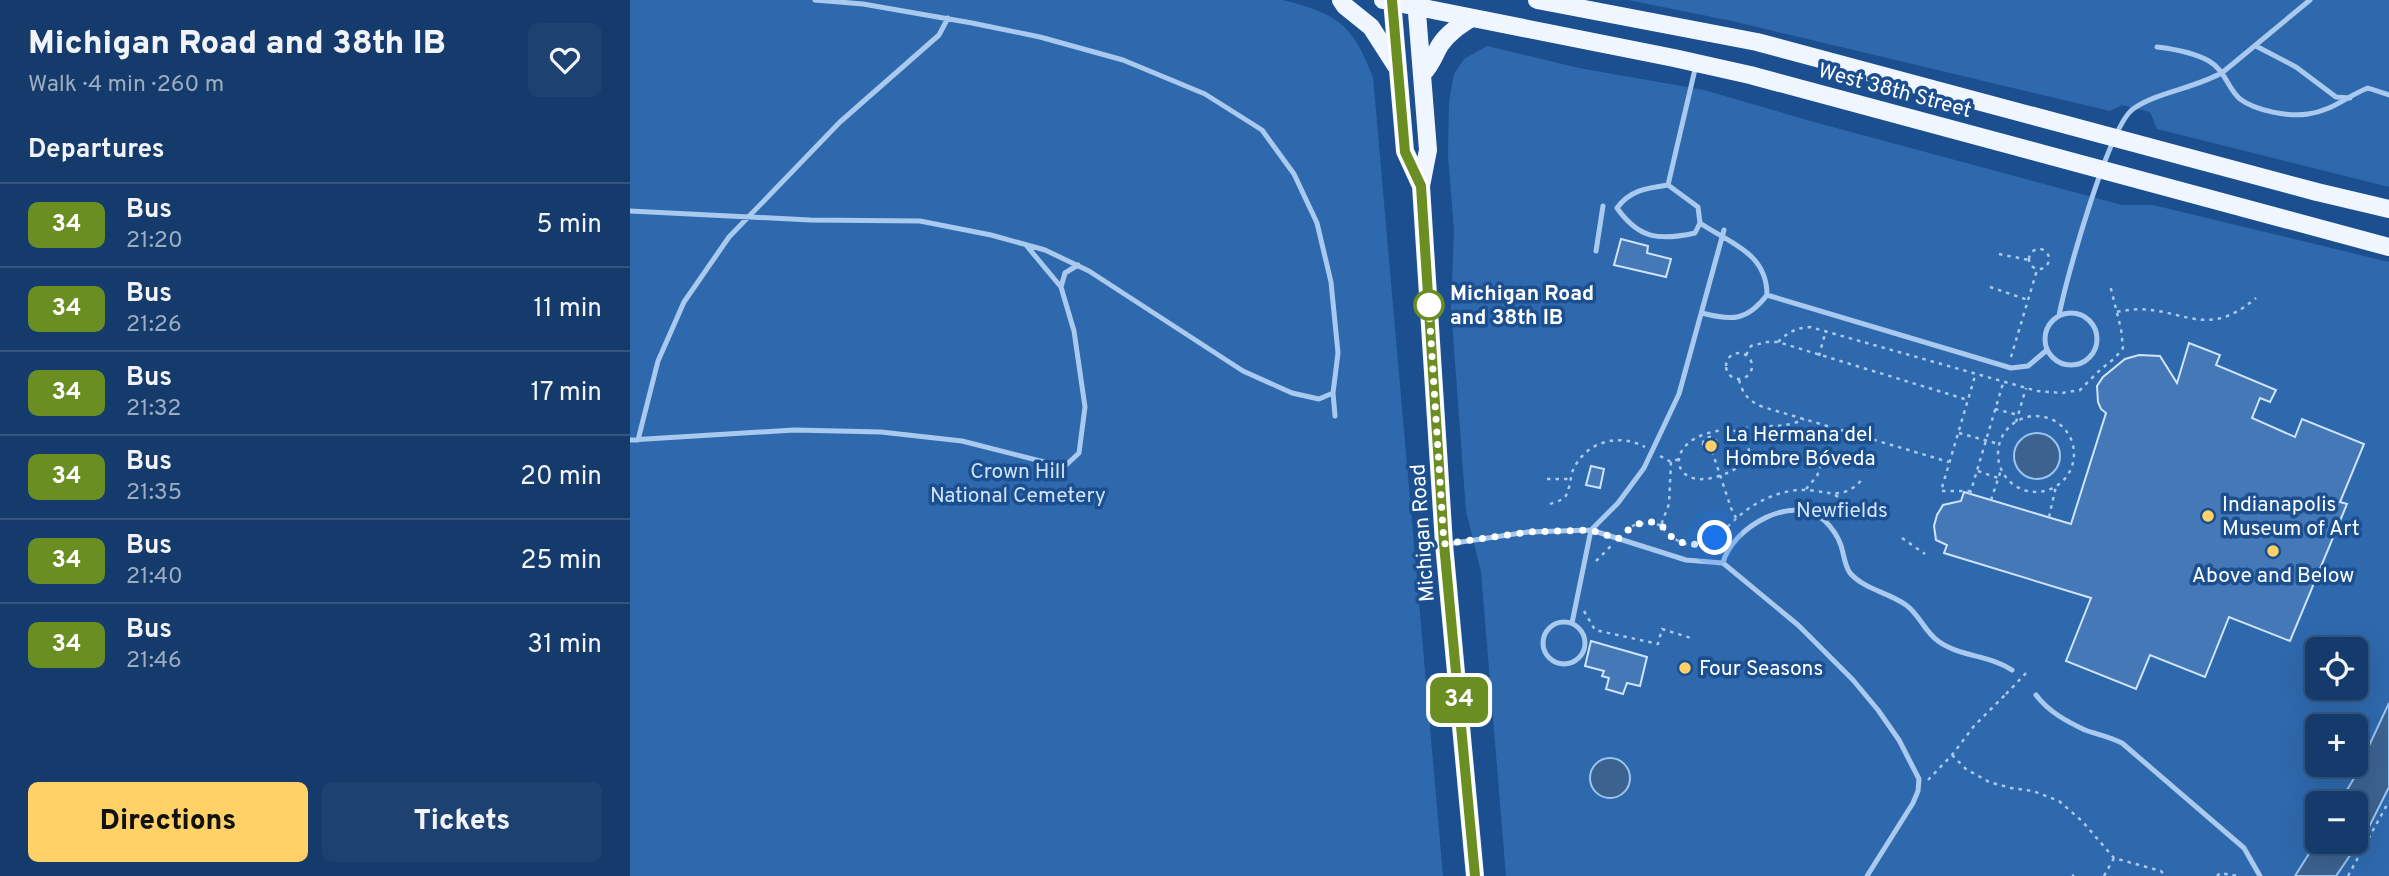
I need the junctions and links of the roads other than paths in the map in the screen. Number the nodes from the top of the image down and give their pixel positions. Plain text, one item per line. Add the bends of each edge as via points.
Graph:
1 (816, 0) edge
2 (1341, 0) edge
3 (1537, 0) edge
4 (2310, 0) edge
5 (1389, 1) edge
6 (1417, 4) edge
7 (948, 18) junction
8 (1470, 19) junction
9 (2256, 46) junction
10 (2157, 47) dead end
11 (1697, 62) junction
12 (1398, 69) junction
13 (2223, 72) junction
14 (1423, 73) junction
15 (2389, 95) edge
16 (2351, 98) junction
17 (2114, 138) junction
18 (2102, 169) junction
19 (1668, 185) junction
20 (1421, 186) junction
21 (1603, 206) dead end
22 (2389, 209) edge
23 (630, 211) edge
24 (747, 218) junction
25 (1700, 223) junction
26 (1722, 234) junction
27 (1027, 245) junction
28 (2389, 247) edge
29 (1596, 251) dead end
30 (1078, 265) junction
31 (1061, 287) junction
32 (1767, 295) junction
33 (1702, 313) junction
34 (2059, 316) junction
35 (2047, 350) junction
36 (1333, 393) junction
37 (1335, 416) dead end
38 (630, 440) edge
39 (638, 440) junction
40 (1591, 530) junction
41 (1444, 544) junction
42 (1723, 563) junction
43 (1572, 623) junction
44 (2012, 670) dead end
45 (2036, 695) dead end
46 (1475, 876) edge
47 (1867, 876) edge
48 (2260, 876) edge

1 - 7 lane
2 - 12 main road via 1371,27
3 - 17 main road, West 38th Street via 1757,43
4 - 9 lane
5 - 6 main road, West 38th Street
5 - 12 main road, Michigan Road
6 - 8 main road, West 38th Street
6 - 14 main road, Michigan Road
7 - 24 lane via 939,35 840,122
7 - 36 lane via 1123,60 1205,94 1262,130 1294,174 1317,223 1331,282 1338,353
8 - 11 main road, West 38th Street
8 - 14 main road via 1443,40 1432,65
9 - 13 lane
9 - 16 lane via 2296,67 2336,97
10 - 13 lane via 2189,52
11 - 18 main road, West 38th Street
11 - 19 lane
12 - 20 main road, Michigan Road via 1405,152
13 - 16 lane via 2239,98 2263,109 2307,114
13 - 17 lane via 2131,110
14 - 20 main road, Michigan Road via 1428,150
15 - 16 lane via 2368,88
17 - 18 lane
17 - 22 main road, West 38th Street
18 - 28 main road, West 38th Street
18 - 34 lane
19 - 25 lane via 1698,207
19 - 25 lane via 1625,197 1617,208 1628,223 1652,237 1695,233
20 - 41 main road, Michigan Road
21 - 29 lane
23 - 24 lane
24 - 27 lane via 920,221
24 - 39 lane via 684,302 657,361
25 - 26 lane
26 - 32 lane via 1756,259 1764,273
26 - 33 lane
27 - 30 lane
27 - 31 lane
30 - 31 lane via 1065,273
30 - 36 lane via 1243,371 1292,393 1319,399
31 - 39 lane via 1074,331 1085,407 1079,453 1064,467 962,441 881,432 794,430
32 - 33 lane via 1746,315 1733,318
32 - 35 lane via 2008,367 2028,366
33 - 40 lane via 1679,394 1653,451 1618,503
34 - 35 lane via 2047,330
34 - 35 lane via 2068,313 2088,319 2097,334 2095,352 2086,362 2068,365 2057,362
36 - 37 lane
38 - 39 lane
40 - 41 lane via 1528,532
40 - 42 lane via 1686,560
40 - 43 lane
41 - 46 main road, Michigan Road
42 - 44 lane via 1736,537 1753,523 1782,512 1807,511 1823,518 1833,530 1848,571 1863,584 1907,605 1935,639 1954,651
42 - 47 lane via 1798,625 1853,680 1899,740 1919,779 1913,803
43 - 43 lane via 1558,623 1544,637 1545,651 1558,663 1572,662 1583,653 1583,632
45 - 48 lane via 2048,710 2122,743 2244,848

